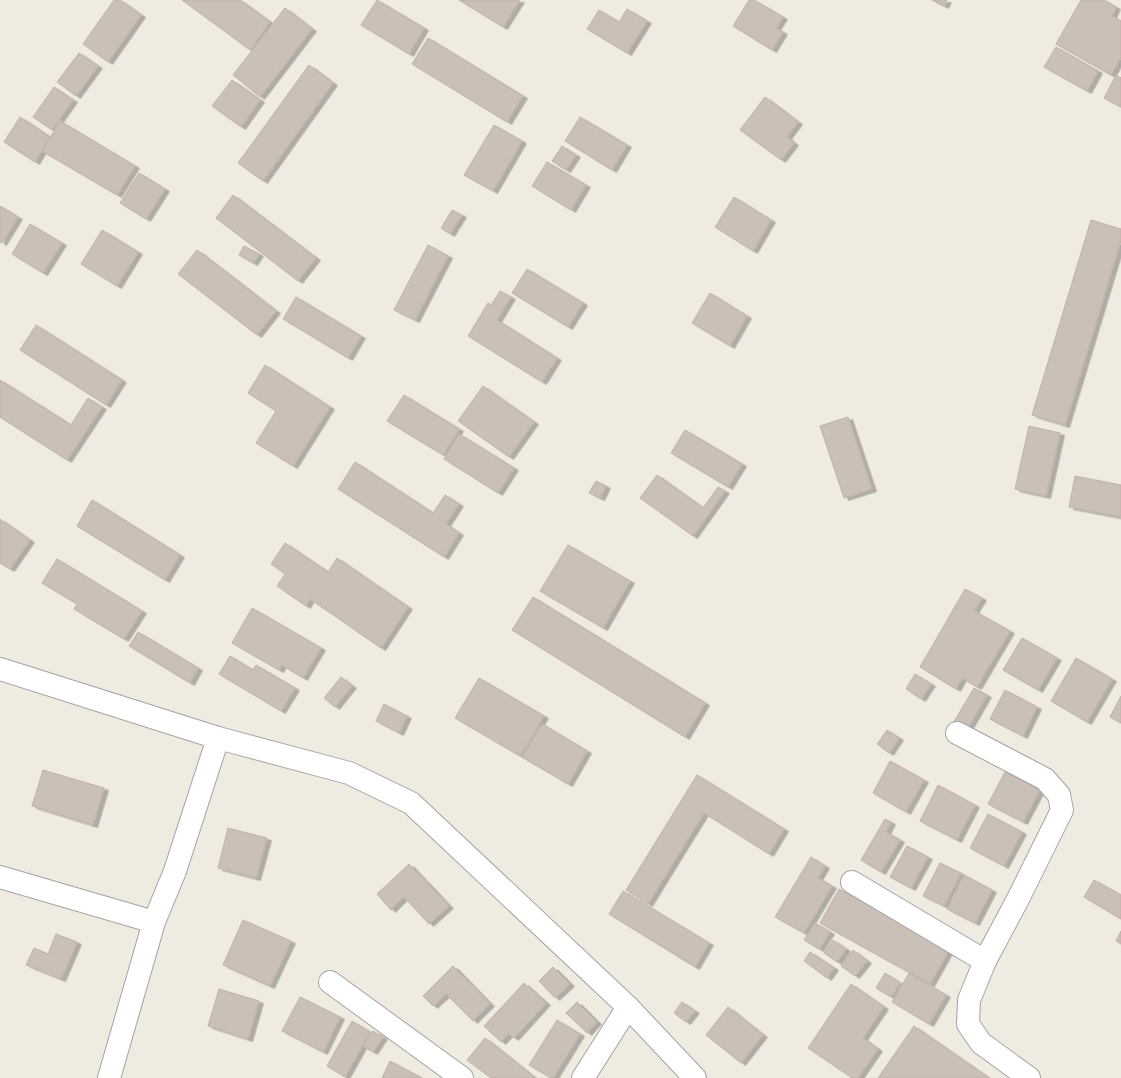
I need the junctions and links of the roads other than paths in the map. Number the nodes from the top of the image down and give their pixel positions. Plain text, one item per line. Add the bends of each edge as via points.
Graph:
1 (0, 669) edge
2 (957, 733) dead end
3 (218, 738) junction
4 (0, 877) edge
5 (852, 882) dead end
6 (154, 922) junction
7 (985, 961) junction
8 (330, 982) dead end
9 (628, 1007) junction
10 (109, 1078) edge
11 (462, 1078) edge
12 (582, 1078) edge
13 (695, 1078) edge
14 (1029, 1078) edge

1 - 3 street
2 - 7 street via 1045,779 1059,794 1062,810
3 - 6 street via 175,871
3 - 9 street via 349,773 411,803
4 - 6 street
5 - 7 street
6 - 10 street
7 - 14 street via 969,1000 968,1024 981,1043
8 - 11 street
9 - 12 street
9 - 13 street

